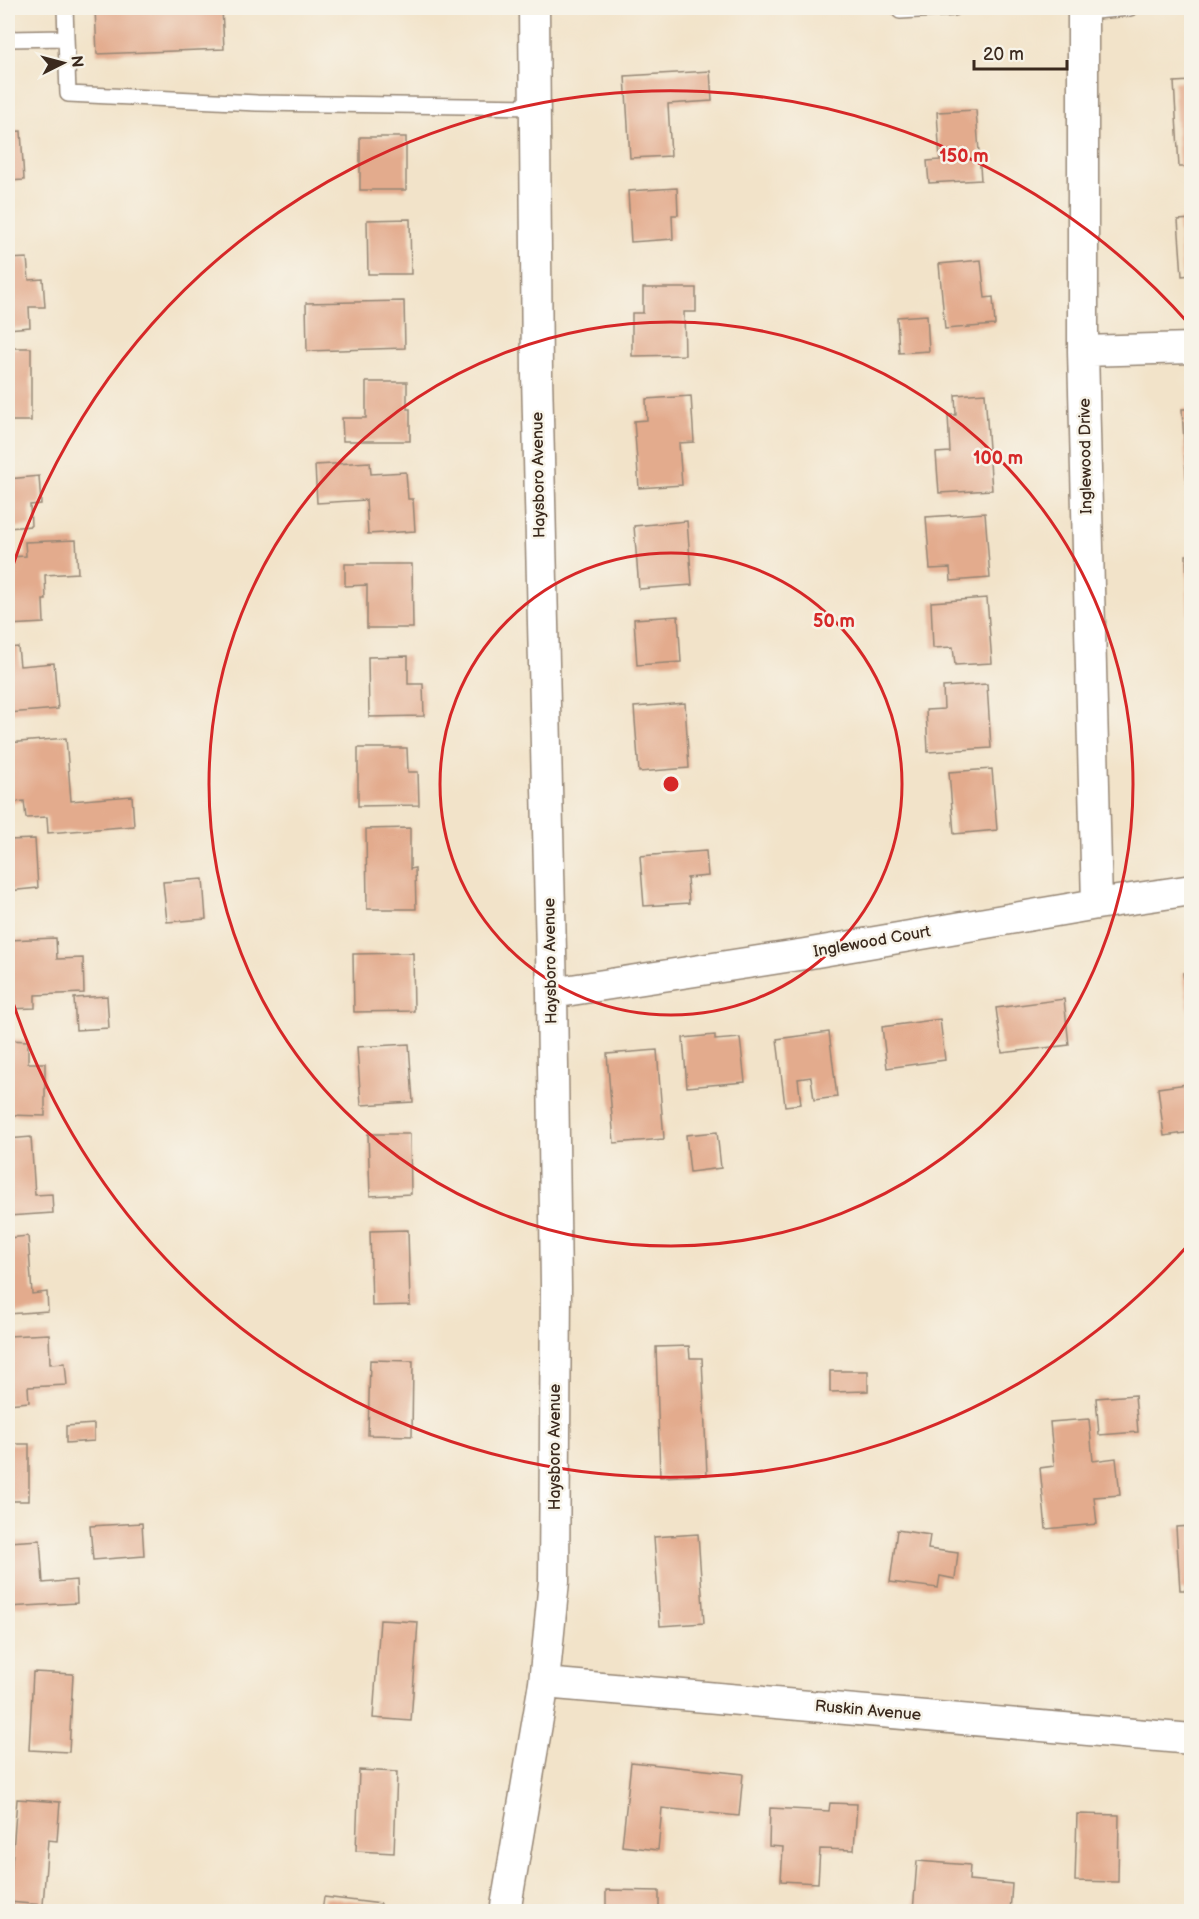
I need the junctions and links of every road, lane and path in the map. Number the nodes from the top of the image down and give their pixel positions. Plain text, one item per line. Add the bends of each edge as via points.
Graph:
1 (65, 8) edge
2 (534, 8) edge
3 (900, 8) edge
4 (954, 8) edge
5 (1130, 8) edge
6 (1083, 10) edge
7 (66, 38) junction
8 (8, 39) edge
9 (535, 107) junction
10 (1191, 348) edge
11 (1083, 351) junction
12 (1191, 890) edge
13 (1097, 904) junction
14 (552, 993) junction
15 (544, 1683) junction
16 (1191, 1739) edge
17 (505, 1911) edge

1 - 7 lane
2 - 9 street, Haysboro Avenue
3 - 4 lane
5 - 6 lane
6 - 11 street, Inglewood Drive
7 - 8 lane
7 - 9 lane via 68,94 257,103
9 - 14 street, Haysboro Avenue via 537,376
10 - 11 street
11 - 13 street, Inglewood Drive
12 - 13 street, Inglewood Court
13 - 14 street, Inglewood Court
14 - 15 street, Haysboro Avenue via 554,1581
15 - 16 street, Ruskin Avenue
15 - 17 street, Haysboro Avenue

